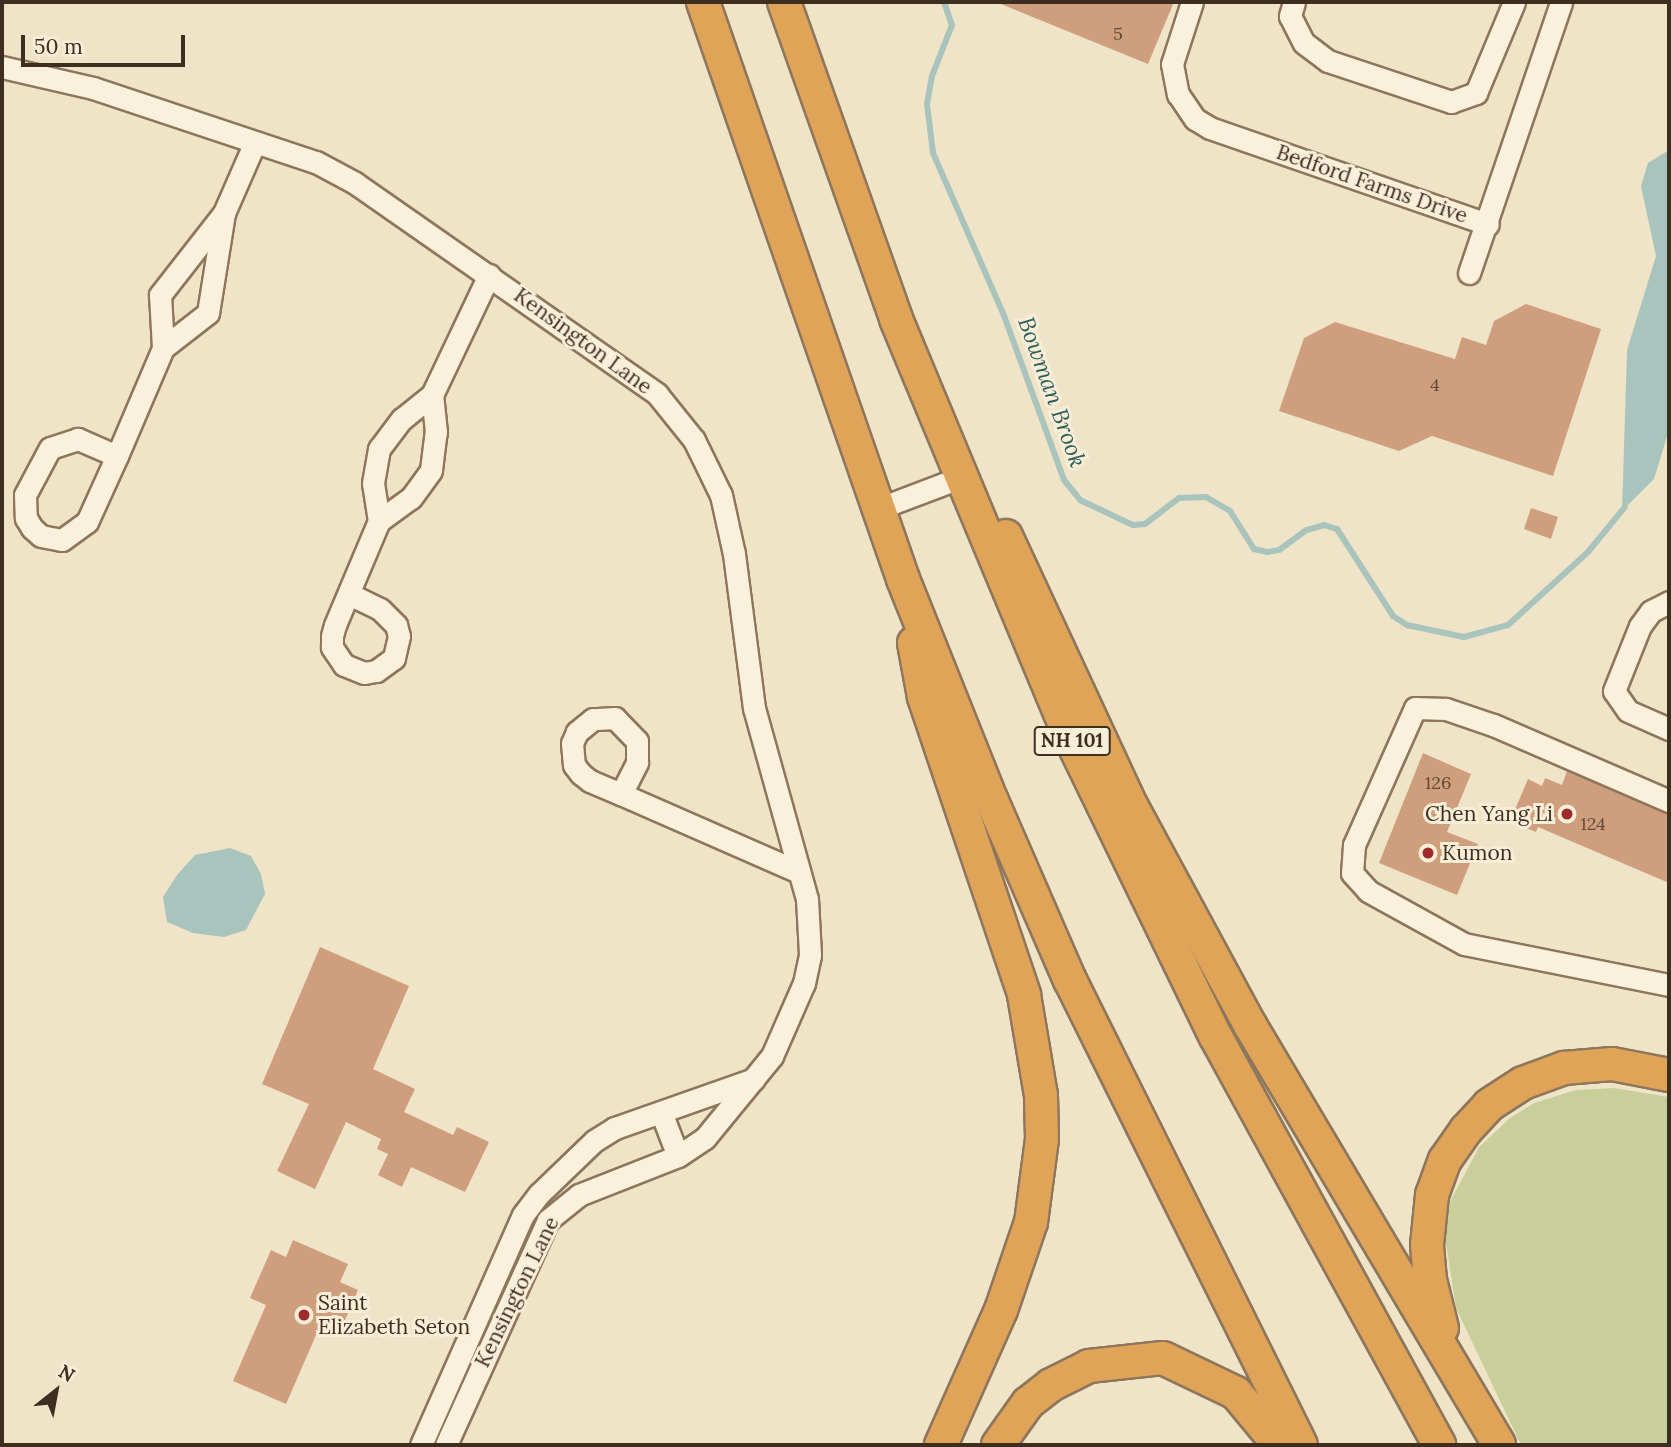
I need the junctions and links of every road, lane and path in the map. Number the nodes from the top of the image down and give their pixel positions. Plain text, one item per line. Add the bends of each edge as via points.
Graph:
1 (703, 2) edge
2 (784, 2) edge
3 (1192, 2) edge
4 (1294, 2) edge
5 (1514, 2) edge
6 (1561, 2) edge
7 (2, 69) edge
8 (255, 142) junction
9 (224, 213) junction
10 (1488, 224) junction
11 (1469, 273) dead end
12 (489, 275) junction
13 (896, 319) junction
14 (163, 348) junction
15 (432, 395) junction
16 (117, 456) junction
17 (959, 478) junction
18 (880, 508) junction
19 (379, 521) junction
20 (903, 579) junction
21 (349, 594) dead end
22 (1669, 603) edge
23 (1669, 729) edge
24 (621, 794) dead end
25 (1669, 801) edge
26 (799, 872) junction
27 (1669, 985) edge
28 (1669, 1075) edge
29 (756, 1078) junction
30 (661, 1112) junction
31 (678, 1156) junction
32 (497, 1273) junction
33 (518, 1283) junction
34 (1452, 1363) junction
35 (421, 1445) edge
36 (446, 1445) edge
37 (941, 1445) edge
38 (998, 1445) edge
39 (1279, 1445) edge
40 (1301, 1445) edge
41 (1439, 1445) edge
42 (1499, 1445) edge

1 - 18 highway
2 - 13 highway, NH 101
3 - 10 street, Bedford Farms Drive via 1172,64 1178,94 1195,119
4 - 5 street via 1290,16 1304,43 1328,61 1451,102 1476,93
6 - 10 street, Bedford Farms Drive
7 - 8 street, Kensington Lane via 93,88
8 - 9 street
8 - 12 street, Kensington Lane via 316,162 355,183
9 - 14 street via 160,295
9 - 14 street via 208,313
10 - 11 street
12 - 15 street
12 - 26 street, Kensington Lane via 657,394 677,415 709,466 729,524 760,737
13 - 17 highway, NH 101
13 - 34 highway via 940,396 1132,807 1250,1025
14 - 16 street
15 - 19 street via 436,432 431,470 417,492
15 - 19 street via 402,419 379,449 373,466
16 - 16 street via 81,530 62,540 41,536 32,528 26,518 25,495 50,448 78,439
17 - 18 street
17 - 41 highway, NH 101 via 1071,739 1169,944
18 - 20 highway
19 - 21 street
20 - 37 highway via 924,697 1024,995 1041,1095 1042,1139 1031,1222 1001,1310
20 - 40 highway via 1070,980
22 - 23 street via 1651,611 1640,626 1615,691 1628,711
24 - 26 street
25 - 27 street via 1493,725 1446,709 1415,708 1354,845 1352,873 1368,891 1464,944
26 - 29 street, Kensington Lane via 811,926 804,983 785,1034
28 - 34 highway via 1612,1064 1564,1068 1523,1083 1489,1105 1466,1130 1445,1160 1432,1195 1427,1245 1430,1280
29 - 30 street, Kensington Lane
29 - 31 street, Kensington Lane via 705,1138
30 - 31 street
30 - 32 street, Kensington Lane via 615,1128 557,1175 523,1215
31 - 33 street, Kensington Lane via 604,1183 556,1210
32 - 33 street
32 - 35 street, Kensington Lane
33 - 36 street, Kensington Lane
34 - 42 highway
38 - 39 highway via 1028,1403 1051,1385 1088,1366 1163,1358 1236,1393

